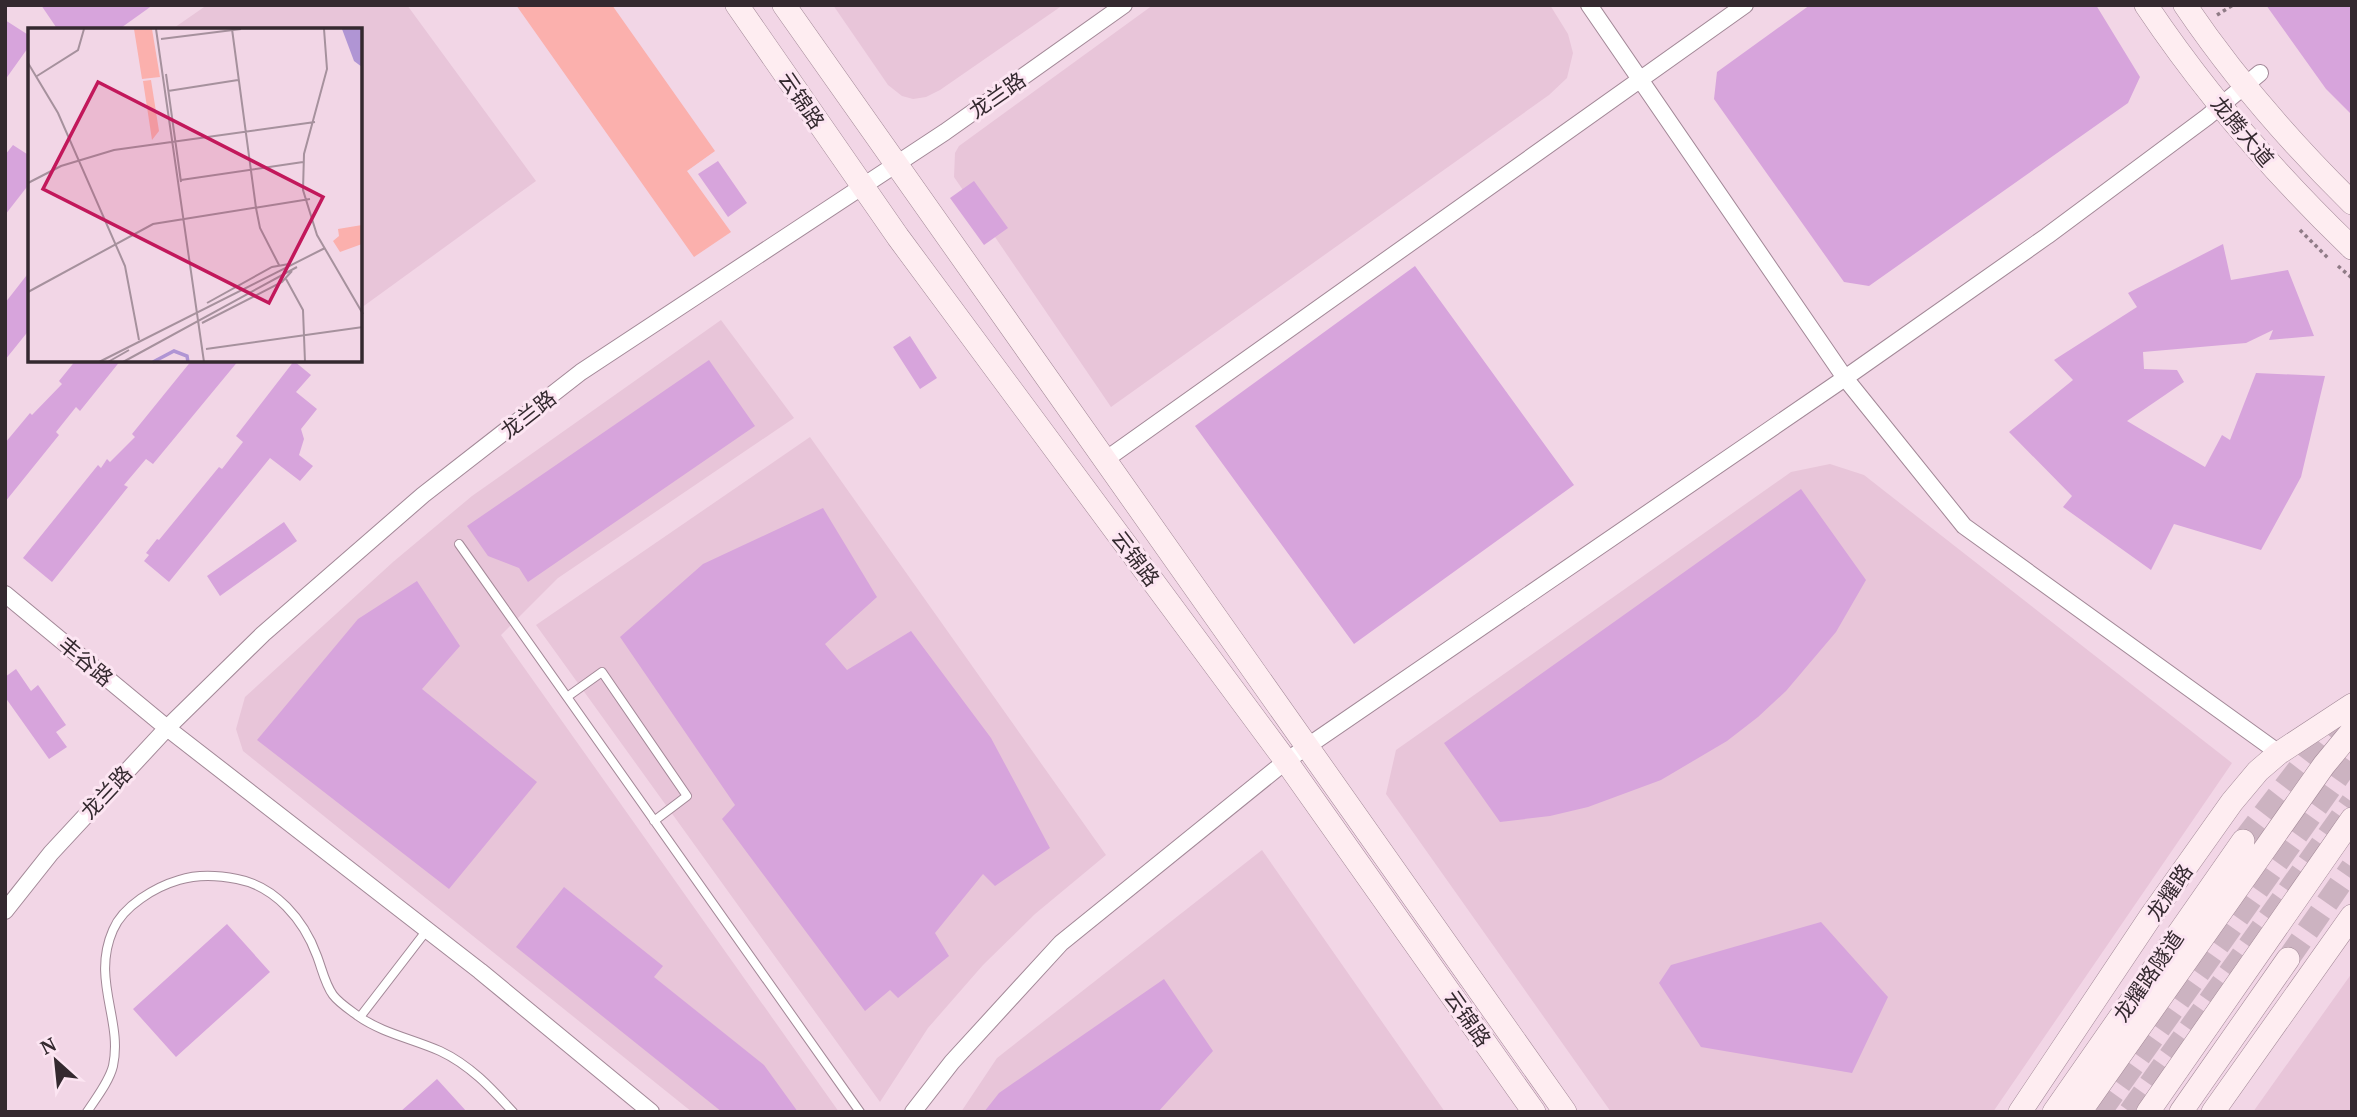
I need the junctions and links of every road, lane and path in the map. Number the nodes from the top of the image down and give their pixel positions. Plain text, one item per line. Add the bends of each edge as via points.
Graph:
1 (737, 5) edge
2 (785, 5) edge
3 (1124, 5) edge
4 (1589, 5) edge
5 (1745, 5) edge
6 (2146, 5) edge
7 (2185, 5) edge
8 (2253, 79) junction
9 (1641, 80) junction
10 (2221, 105) junction
11 (895, 165) junction
12 (863, 187) junction
13 (2352, 202) edge
14 (2352, 247) edge
15 (1845, 378) junction
16 (1105, 460) junction
17 (459, 544) dead end
18 (5, 594) edge
19 (566, 697) junction
20 (2352, 705) edge
21 (167, 728) junction
22 (2352, 731) edge
23 (1307, 746) junction
24 (2279, 752) junction
25 (1286, 761) junction
26 (2352, 819) edge
27 (654, 821) junction
28 (2244, 841) tunnel mouth
29 (5, 911) edge
30 (2352, 916) edge
31 (427, 930) junction
32 (2288, 959) tunnel mouth
33 (360, 1017) junction
34 (87, 1112) edge
35 (513, 1112) edge
36 (651, 1112) edge
37 (860, 1112) edge
38 (913, 1112) edge
39 (1534, 1112) edge
40 (1565, 1112) edge
41 (2020, 1112) edge
42 (2054, 1112) edge
43 (2080, 1112) edge
44 (2148, 1112) edge
45 (2181, 1112) edge
46 (2213, 1112) edge

1 - 12 main road, 云锦路
2 - 11 main road, 云锦路
3 - 11 street, 龙兰路
4 - 9 street
5 - 9 street
6 - 10 main road, 龙腾大道
7 - 8 main road, 龙腾大道
8 - 10 street
8 - 13 main road, 龙腾大道 via 2307,156
9 - 15 street
9 - 16 street
10 - 14 main road, 龙腾大道 via 2283,178
10 - 15 street via 2047,236
11 - 12 street, 龙兰路
11 - 16 main road, 云锦路
12 - 21 street, 龙兰路 via 581,372 433,487 263,634
12 - 25 main road, 云锦路
15 - 23 street
15 - 24 street via 1964,526
16 - 23 main road, 云锦路
17 - 19 lane
18 - 21 street, 丰谷路
19 - 27 lane
19 - 27 lane via 602,672 688,796
20 - 24 main road, 龙耀路
21 - 29 street, 龙兰路 via 51,853
21 - 31 street, 丰谷路
22 - 43 main road
23 - 25 street
23 - 40 main road, 云锦路
24 - 41 main road, 龙耀路 via 2232,802
25 - 38 street via 1061,943 952,1062
25 - 39 main road, 云锦路
26 - 44 main road
27 - 37 lane
28 - 42 main road, 龙耀路隧道
30 - 46 main road
31 - 33 lane
31 - 36 street, 丰谷路
32 - 45 main road
33 - 34 lane via 334,996 305,932 276,896 251,882 219,875 191,876 163,885 137,901 114,926 104,952 113,1067
33 - 35 lane via 457,1060

